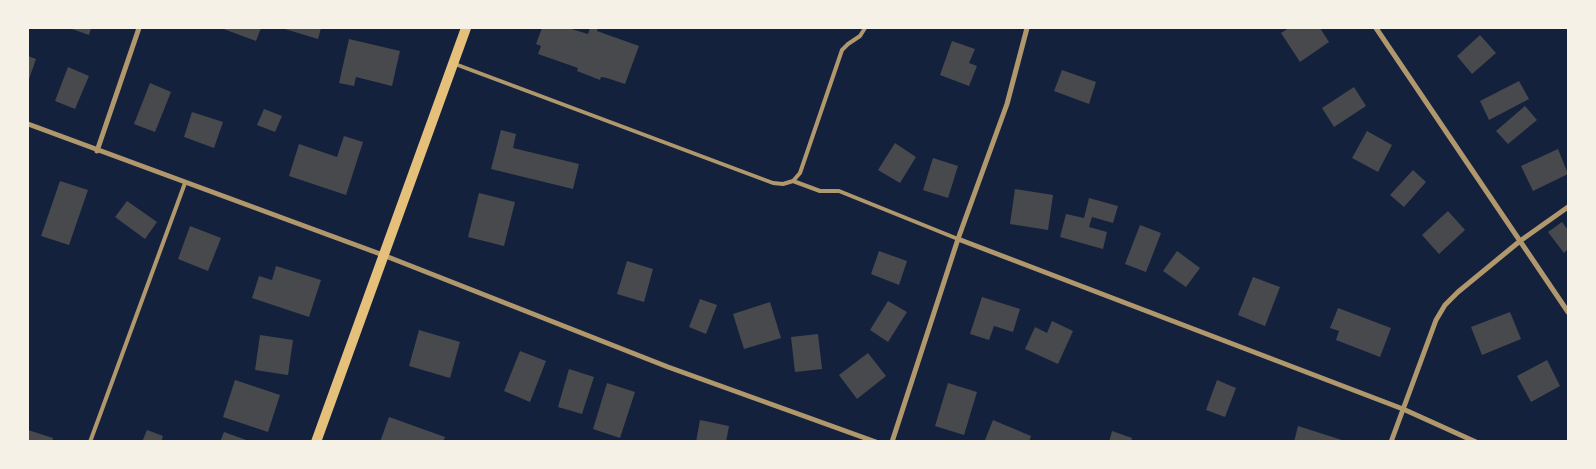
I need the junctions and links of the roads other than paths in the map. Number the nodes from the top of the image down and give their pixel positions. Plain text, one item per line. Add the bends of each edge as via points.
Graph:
1 (139, 28) edge
2 (466, 28) edge
3 (865, 28) edge
4 (1027, 28) edge
5 (1376, 28) edge
6 (454, 63) junction
7 (28, 124) edge
8 (97, 151) junction
9 (792, 181) junction
10 (185, 183) junction
11 (1568, 207) edge
12 (958, 239) junction
13 (1520, 241) junction
14 (383, 255) junction
15 (1568, 312) edge
16 (1403, 409) junction
17 (90, 442) edge
18 (316, 442) edge
19 (876, 442) edge
20 (892, 442) edge
21 (1391, 442) edge
22 (1476, 442) edge

1 - 8 street
2 - 6 main road
3 - 9 lane via 842,50 800,173
4 - 12 street via 1007,104
5 - 13 street
6 - 9 lane via 773,183
6 - 14 main road
7 - 8 street
8 - 10 street
9 - 12 lane via 820,190 839,190
10 - 14 street
10 - 17 lane
11 - 13 street
12 - 16 street
12 - 20 street
13 - 15 street
13 - 16 street via 1445,305 1436,320
14 - 18 main road
14 - 19 street via 668,366
16 - 21 street
16 - 22 street

